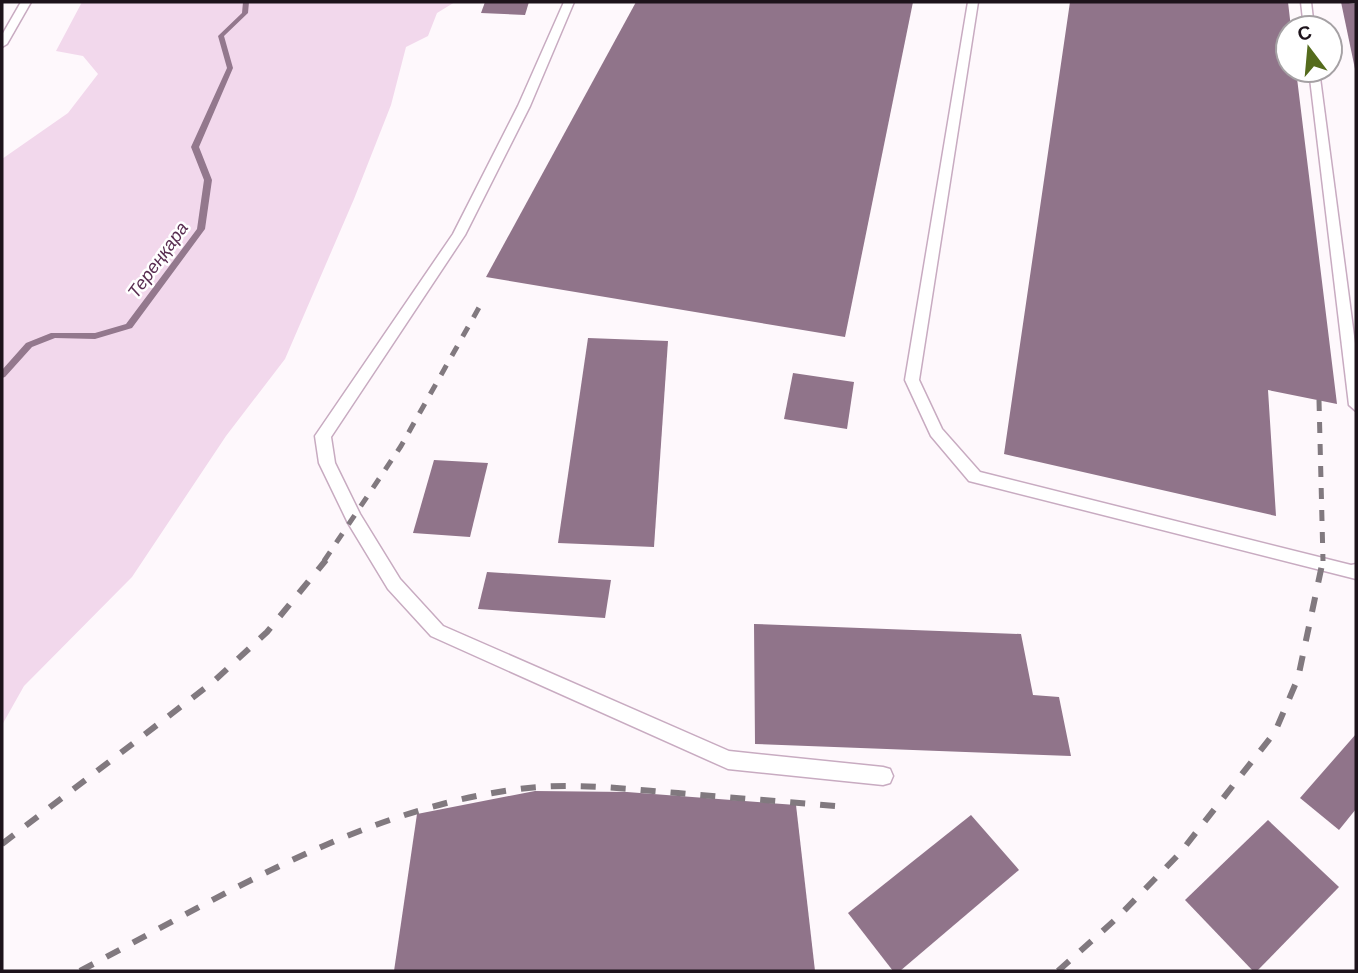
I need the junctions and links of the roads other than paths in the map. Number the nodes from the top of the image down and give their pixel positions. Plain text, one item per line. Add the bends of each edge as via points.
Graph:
1 (26, 2) edge
2 (569, 2) edge
3 (973, 2) edge
4 (2, 44) edge
5 (1316, 84) edge
6 (1356, 405) edge
7 (1356, 571) edge
8 (883, 776) dead end

1 - 4 lane
2 - 8 lane via 524,106 459,235 323,436 327,463 394,584 436,631 728,760
3 - 7 lane via 912,380 936,432 975,477
5 - 6 lane

